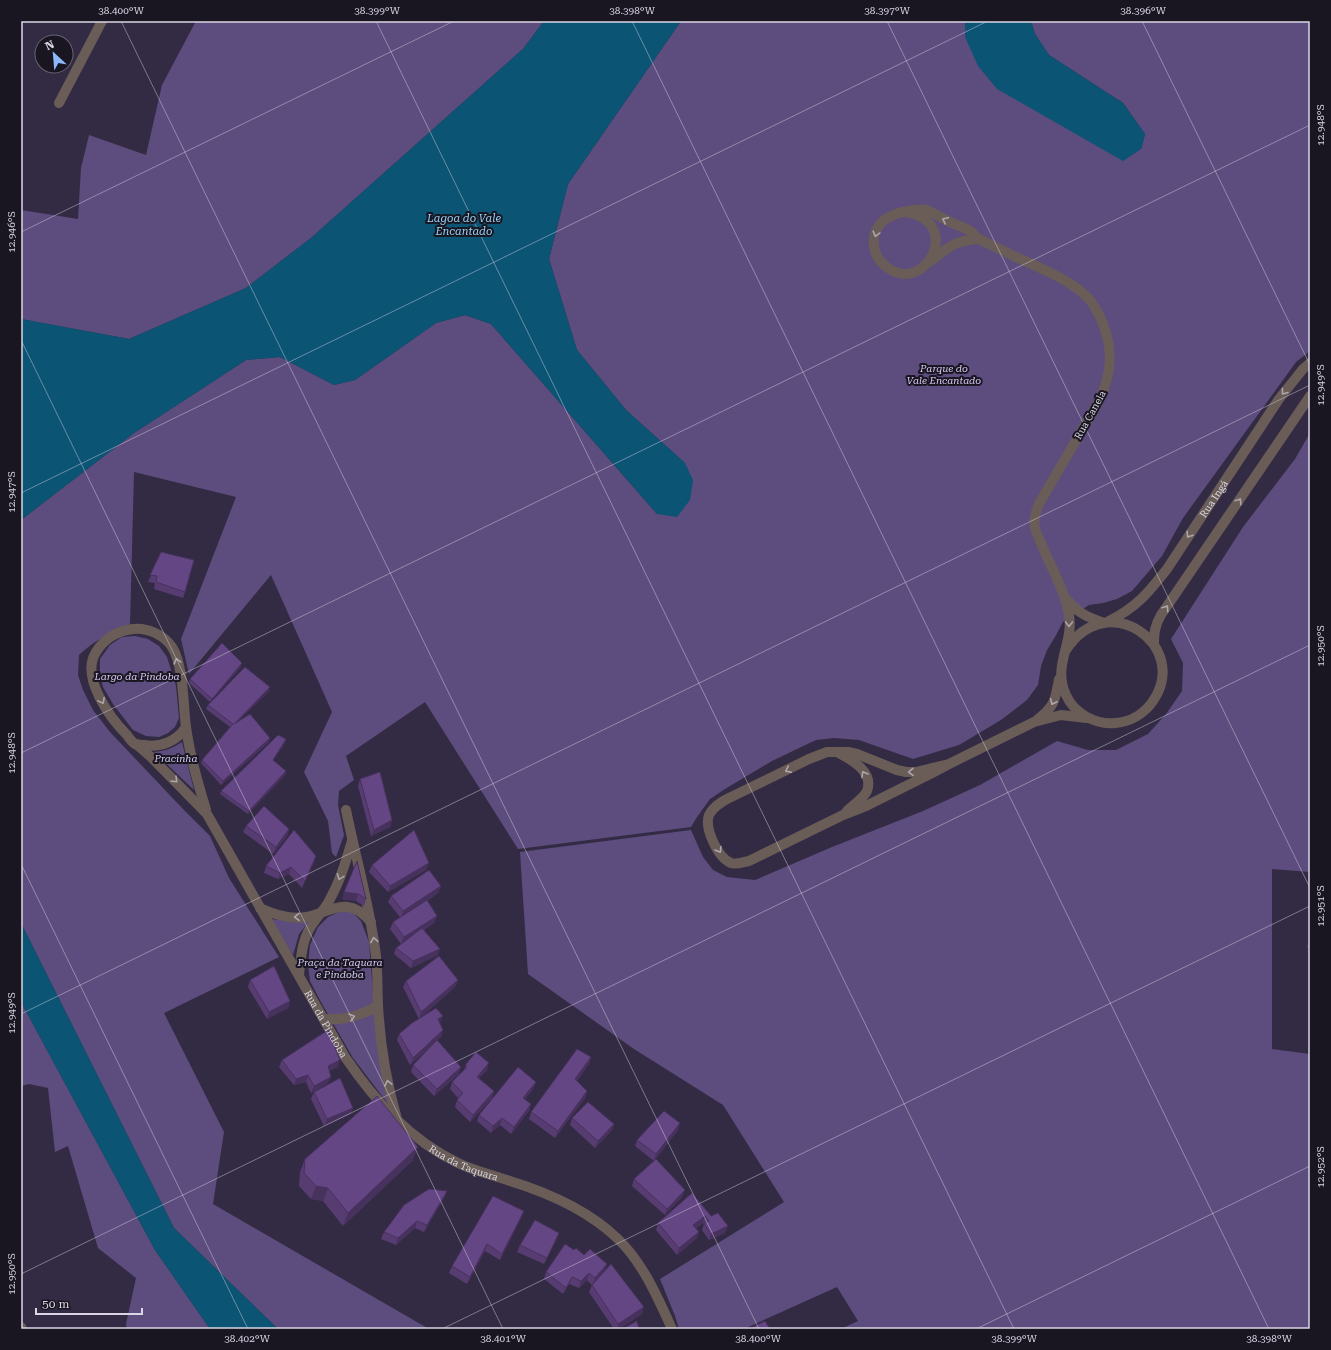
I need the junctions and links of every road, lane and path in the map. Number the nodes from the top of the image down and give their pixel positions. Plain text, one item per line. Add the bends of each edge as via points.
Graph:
1 (102, 21) edge
2 (59, 103) dead end
3 (904, 212) junction
4 (979, 239) junction
5 (928, 263) junction
6 (1310, 363) edge
7 (1310, 396) edge
8 (1065, 597) junction
9 (1105, 622) junction
10 (1154, 644) junction
11 (1066, 650) junction
12 (1060, 675) junction
13 (1088, 718) junction
14 (1034, 722) junction
15 (186, 727) junction
16 (136, 744) junction
17 (836, 752) junction
18 (948, 764) junction
19 (346, 810) dead end
20 (207, 814) junction
21 (843, 815) junction
22 (352, 840) junction
23 (260, 908) junction
24 (324, 911) junction
25 (371, 922) junction
26 (299, 975) junction
27 (378, 1006) junction
28 (324, 1019) junction
29 (398, 1121) junction
30 (672, 1329) edge

1 - 2 street
4 -> 3 street, Rua Canela via 970,231 924,210
3 - 5 street via 919,215 935,234 934,254
3 -> 5 street, Rua Canela via 894,214 878,226 874,236 877,256 882,264 900,273 911,273
4 - 5 street, Rua Canela via 954,244
4 - 8 street, Rua Canela via 1057,276 1078,289 1087,296 1096,310 1109,339 1110,355 1106,386 1100,401 1035,514 1035,527
6 -> 9 street, Rua Ingá via 1279,399 1167,569 1134,607
10 -> 7 street via 1154,631 1161,615
8 - 9 street, Rua Canela via 1078,612
8 -> 11 street, Rua Canela via 1070,624
9 - 10 street via 1133,627 1145,634
9 - 11 street via 1082,632 1072,640
10 - 13 street via 1160,656 1162,676 1157,695 1149,706 1127,721 1101,722
11 - 12 street
12 - 13 street via 1062,686 1072,705
12 -> 14 street via 1052,707
13 - 14 street via 1061,715
14 - 18 street
15 - 16 street via 172,741 150,746
15 -> 16 street, Rua da Pindoba via 180,672 172,646 162,636 150,631 137,628 124,630 102,643 94,654 92,677 108,713
15 - 20 street, Rua da Pindoba via 190,753
16 -> 20 street, Rua da Pindoba
18 -> 17 street via 906,772 857,754
21 -> 17 street via 861,799 869,783 860,767
17 -> 21 street via 818,755 725,800 715,807 708,822 711,837 719,853 732,863 740,864
18 - 21 street
19 - 22 street
20 - 23 street, Rua da Pindoba
22 -> 24 street via 340,880
22 - 25 street via 368,900
24 -> 23 street via 305,917 290,918
23 - 26 street, Rua da Pindoba
24 - 25 street via 339,907 356,909
24 - 26 street via 307,933
27 -> 25 street
26 - 28 street, Rua da Pindoba
28 -> 27 street via 352,1018
29 -> 27 street via 384,1067
28 - 29 street, Rua da Pindoba via 360,1079
29 - 30 street, Rua da Taquara via 417,1138 459,1164 540,1191 593,1219 618,1239 639,1264 657,1295

